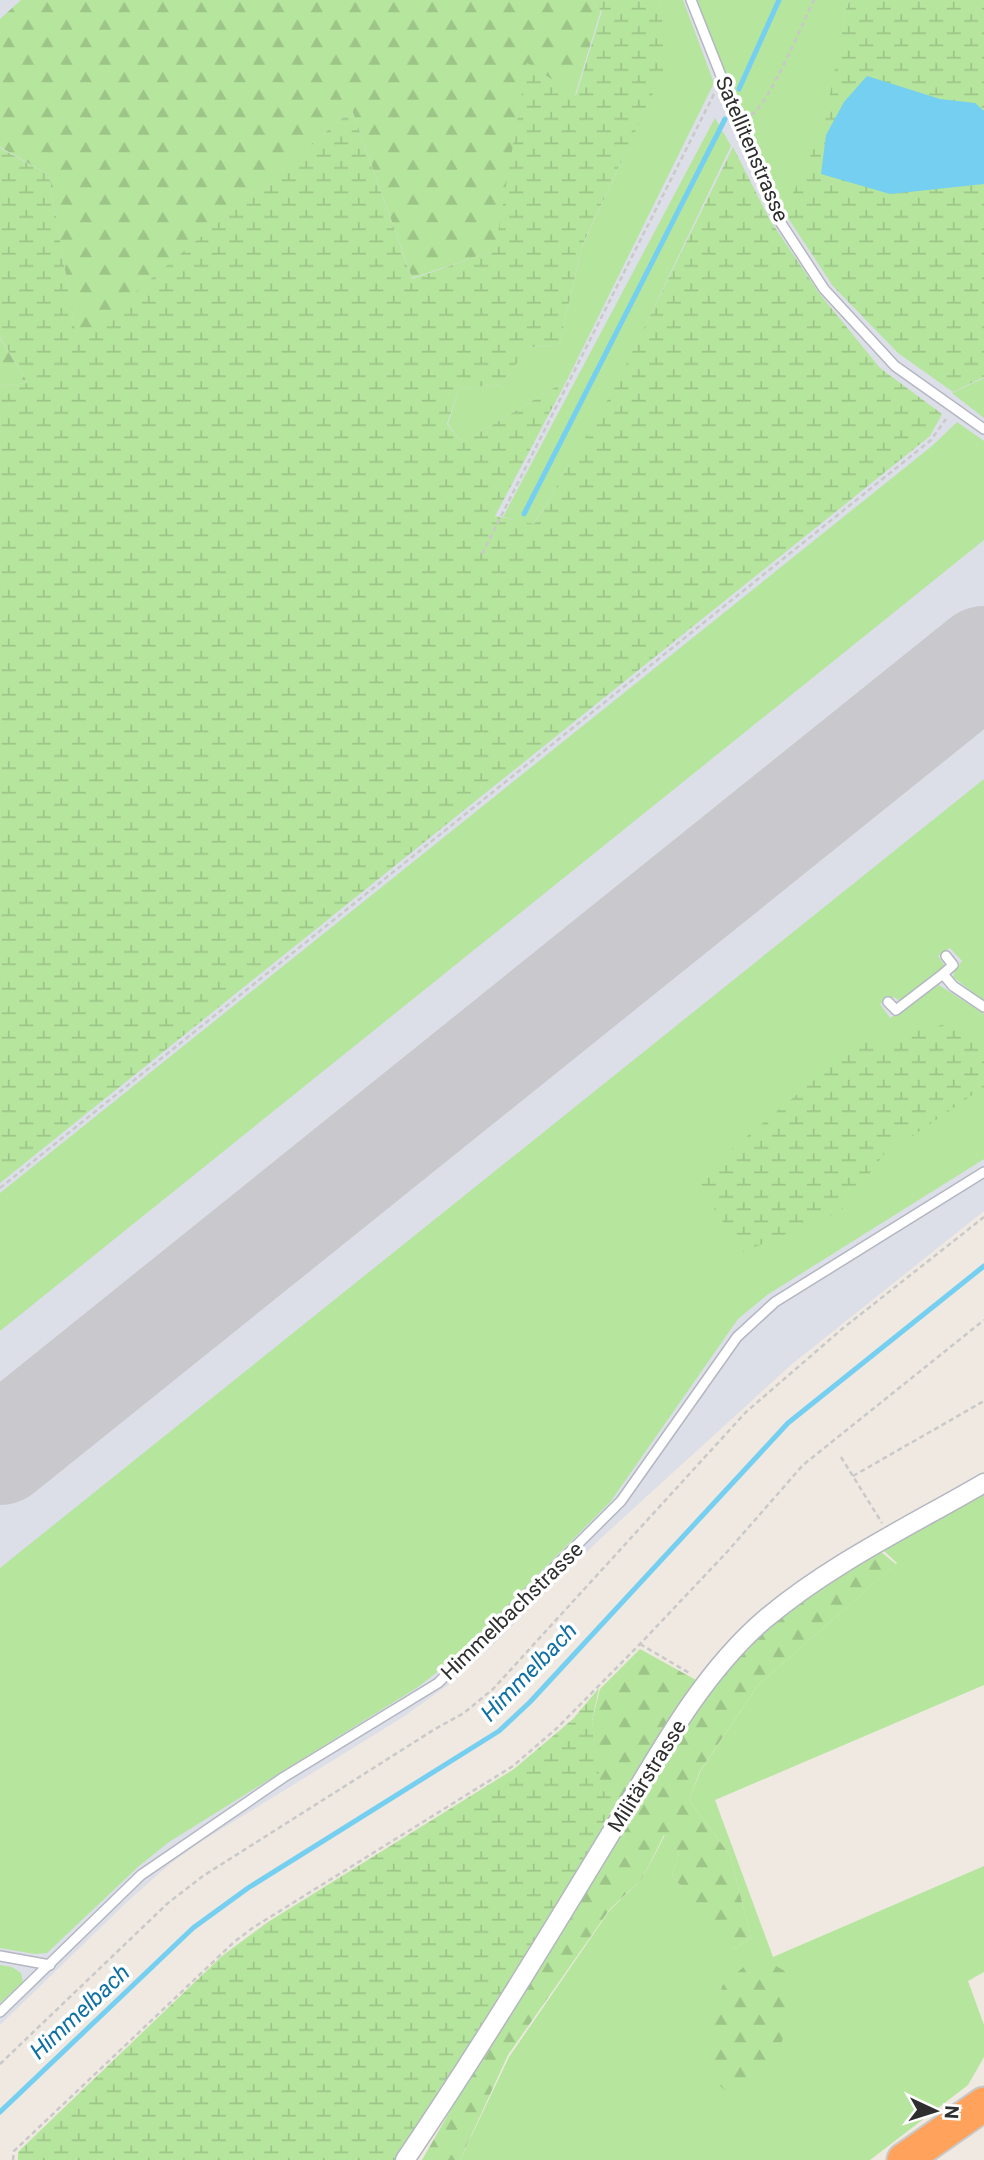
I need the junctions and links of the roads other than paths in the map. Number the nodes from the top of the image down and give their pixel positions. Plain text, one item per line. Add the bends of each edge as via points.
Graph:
1 (691, 0) edge
2 (984, 429) edge
3 (946, 956) dead end
4 (943, 974) junction
5 (888, 1002) dead end
6 (984, 1007) edge
7 (984, 1172) edge
8 (984, 1483) edge
9 (0, 1956) edge
10 (50, 1965) junction
11 (0, 2012) edge
12 (984, 2083) edge
13 (977, 2118) edge
14 (405, 2160) edge
15 (904, 2160) edge
16 (943, 2160) edge

1 - 2 lane, Satellitenstrasse via 777,217 824,289 895,366
3 - 4 lane via 953,965
4 - 5 lane via 896,1010
4 - 6 lane
7 - 10 lane, Himmelbachstrasse via 775,1302 737,1337 621,1501 438,1683 284,1777 141,1875
8 - 14 street, Militärstrasse via 887,1530 801,1590 763,1621 706,1683
9 - 10 lane
10 - 11 lane, Himmelbachstrasse
12 - 13 highway
13 - 15 highway
13 - 16 highway

